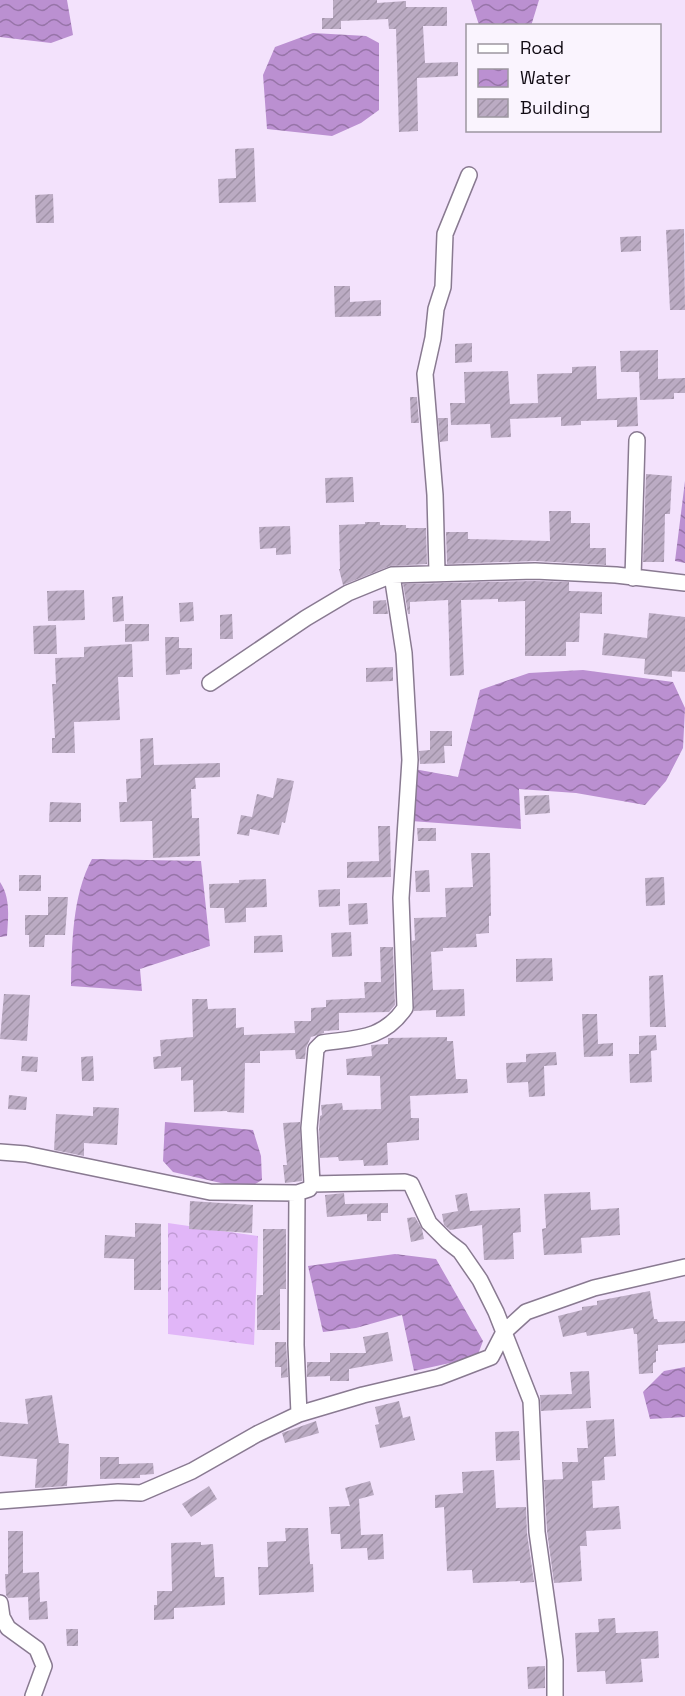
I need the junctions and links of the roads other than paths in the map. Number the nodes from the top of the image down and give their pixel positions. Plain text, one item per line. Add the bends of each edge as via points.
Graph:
1 (469, 175) dead end
2 (637, 440) dead end
3 (437, 572) junction
4 (392, 575) junction
5 (633, 578) junction
6 (685, 583) edge
7 (210, 683) dead end
8 (0, 1152) edge
9 (312, 1184) junction
10 (297, 1193) junction
11 (685, 1267) edge
12 (504, 1332) junction
13 (299, 1414) junction
14 (0, 1501) edge
15 (0, 1603) edge
16 (33, 1696) edge
17 (555, 1696) edge

1 - 3 street via 445,234 443,287 425,374
2 - 5 street
3 - 4 street
3 - 5 street via 535,571
4 - 7 street via 348,593
4 - 9 street via 404,653 410,760 401,898 405,1008 376,1035 322,1043 316,1049 309,1128
5 - 6 street
8 - 10 street via 210,1192
9 - 10 street via 309,1190
9 - 12 street via 411,1184 429,1223 460,1251 480,1280
10 - 13 street
11 - 12 street via 594,1288 526,1312
12 - 13 street via 491,1357 439,1377
12 - 17 street via 531,1401 537,1532 555,1660
13 - 14 street via 192,1471 141,1493
15 - 16 street via 8,1628 37,1649 44,1666

